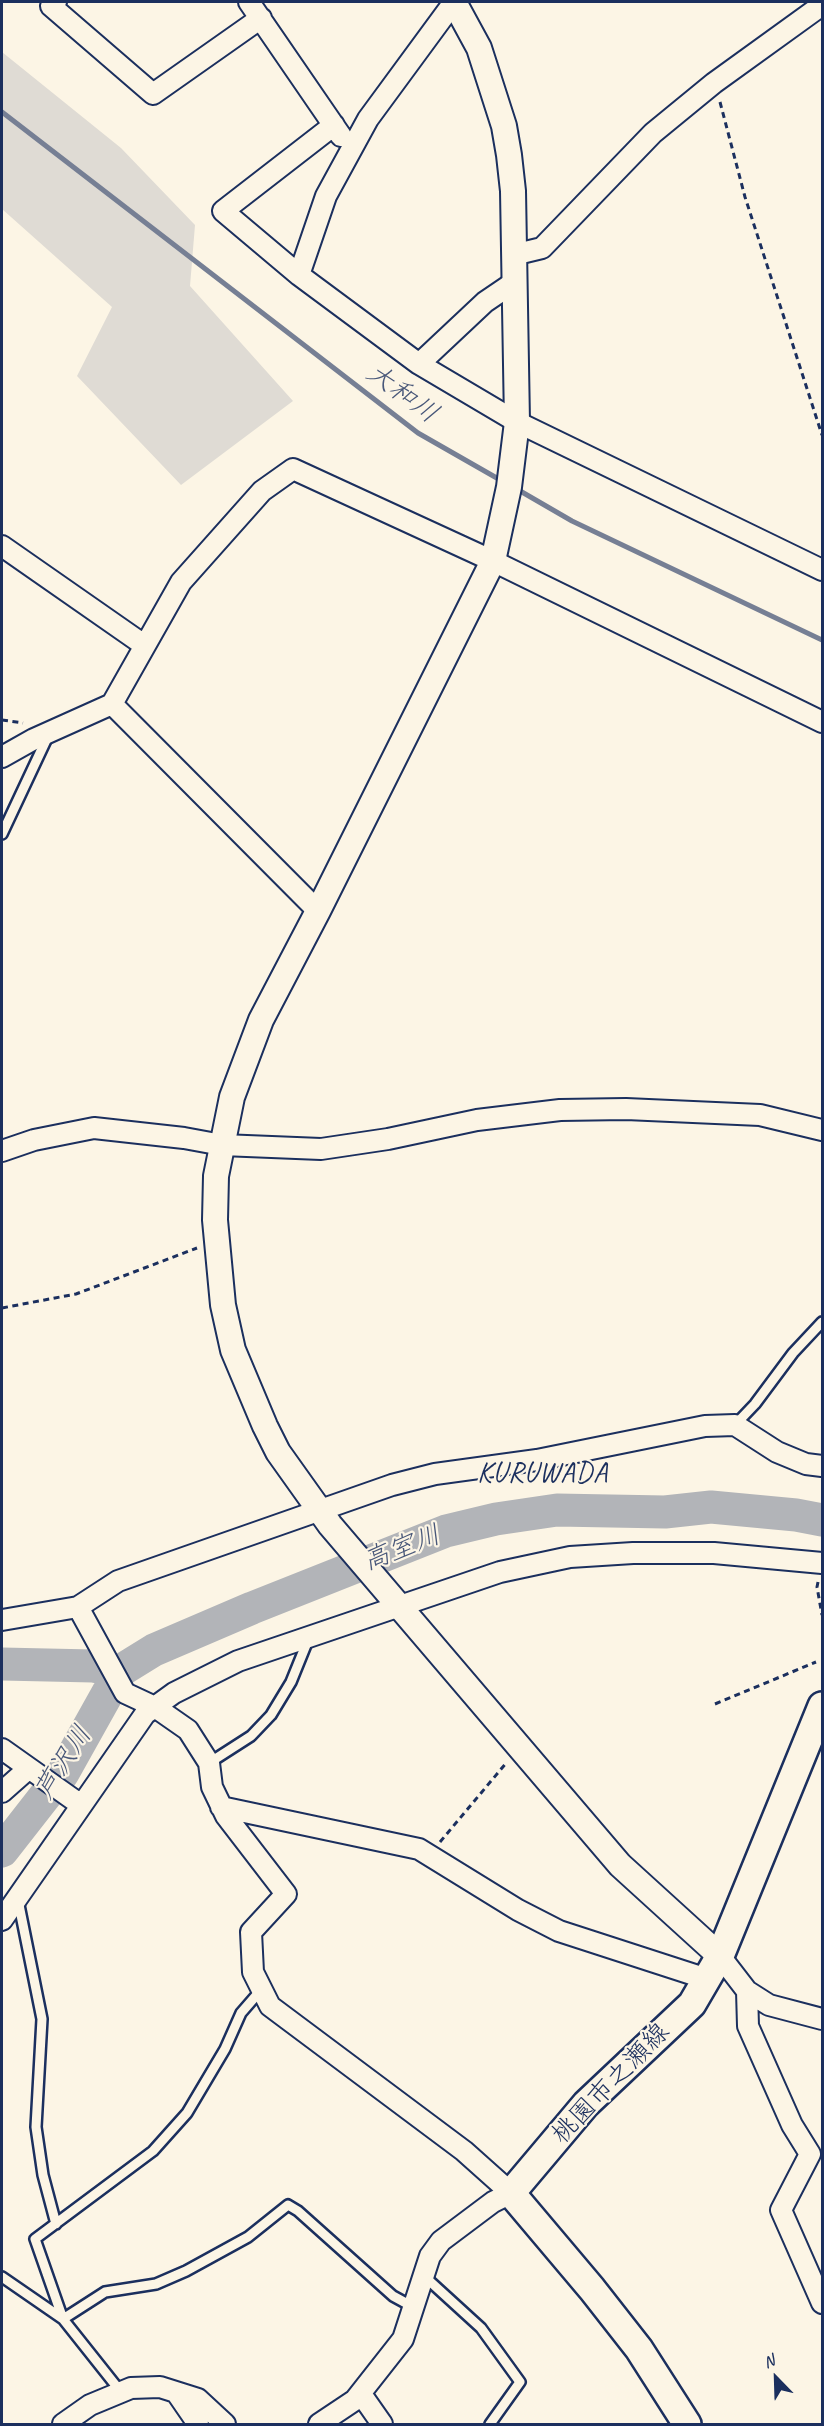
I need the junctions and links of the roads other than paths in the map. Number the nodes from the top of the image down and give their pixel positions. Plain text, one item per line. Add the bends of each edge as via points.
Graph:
1 (56, 2) edge
2 (249, 2) edge
3 (454, 2) edge
4 (822, 5) edge
5 (261, 18) junction
6 (334, 125) junction
7 (351, 151) junction
8 (513, 255) junction
9 (299, 274) junction
10 (513, 283) junction
11 (419, 364) junction
12 (517, 428) junction
13 (2, 546) edge
14 (494, 554) junction
15 (822, 570) edge
16 (144, 645) junction
17 (112, 704) junction
18 (822, 722) edge
19 (50, 732) junction
20 (2, 757) edge
21 (2, 834) edge
22 (318, 911) junction
23 (822, 1130) edge
24 (222, 1145) junction
25 (2, 1151) edge
26 (822, 1322) edge
27 (735, 1425) junction
28 (822, 1466) edge
29 (326, 1518) junction
30 (821, 1569) edge
31 (397, 1602) junction
32 (78, 1607) junction
33 (4, 1617) edge
34 (309, 1636) junction
35 (822, 1706) edge
36 (155, 1707) junction
37 (2, 1749) edge
38 (209, 1763) junction
39 (33, 1772) junction
40 (2, 1792) edge
41 (76, 1803) junction
42 (221, 1807) junction
43 (17, 1898) junction
44 (2, 1920) edge
45 (714, 1967) junction
46 (262, 1990) junction
47 (747, 1991) junction
48 (822, 2019) edge
49 (511, 2193) junction
50 (56, 2224) junction
51 (424, 2276) junction
52 (2, 2277) edge
53 (822, 2303) edge
54 (415, 2308) junction
55 (63, 2319) junction
56 (121, 2392) junction
57 (176, 2392) junction
58 (361, 2394) junction
59 (63, 2424) edge
60 (198, 2424) edge
61 (225, 2424) edge
62 (319, 2424) edge
63 (382, 2424) edge
64 (490, 2424) edge
65 (687, 2424) edge

1 - 5 street via 51,6 153,94
2 - 5 street
3 - 7 street via 368,119
3 - 8 street via 479,48 504,126 513,191
4 - 8 street via 714,83 653,133 542,248
5 - 6 street
6 - 7 street
6 - 9 street via 223,211
7 - 9 street via 326,196
8 - 10 street
9 - 11 street
10 - 11 street via 485,302
10 - 12 street
11 - 12 street
12 - 14 street
12 - 15 street
13 - 16 street
14 - 16 street via 293,469 262,491 180,582
14 - 18 street
14 - 22 street
16 - 17 street
17 - 19 street
17 - 22 street
19 - 20 street
19 - 21 lane
22 - 24 street via 261,1020 232,1097
23 - 24 street via 760,1115 560,1110 477,1120 321,1149
24 - 25 street via 94,1128
24 - 29 street via 216,1176 215,1220 223,1305 233,1350 278,1452
26 - 27 lane
27 - 28 street via 777,1452
27 - 29 street via 705,1426 537,1460 435,1474 392,1485
29 - 31 street
29 - 32 street via 118,1581
30 - 31 street via 714,1553 570,1557 500,1572
31 - 34 street
31 - 45 street via 620,1864
32 - 33 street
32 - 36 street via 126,1693
34 - 36 street via 238,1661 174,1693
34 - 38 lane via 291,1682 270,1715 250,1736
35 - 45 main road, 桃園市之瀬線
36 - 38 street via 188,1730
36 - 41 street via 145,1714
37 - 39 street
38 - 42 street via 212,1787
39 - 40 street
39 - 41 street
41 - 43 street
42 - 45 street via 419,1849 559,1931
42 - 46 street via 286,1894 251,1932 253,1972
43 - 44 street
43 - 50 lane via 42,2019 36,2127
45 - 47 street
45 - 49 main road, 桃園市之瀬線 via 692,2004 586,2104
46 - 49 street via 270,2006 464,2151
46 - 50 lane via 241,2013 225,2049 187,2113 153,2151
47 - 48 street via 769,2005
47 - 53 street via 748,2026 792,2125 810,2154 781,2210
49 - 51 street via 441,2241 430,2256
49 - 65 main road via 639,2349
50 - 55 lane via 36,2239
51 - 54 street
51 - 64 lane via 481,2328 520,2382
52 - 55 lane
54 - 55 lane via 393,2296 288,2205 248,2237 186,2271 156,2284 105,2292
54 - 58 street via 403,2339
55 - 56 lane
56 - 57 street via 160,2387
56 - 59 street via 90,2405
57 - 60 street
57 - 61 street via 198,2399
58 - 62 street
58 - 63 street

